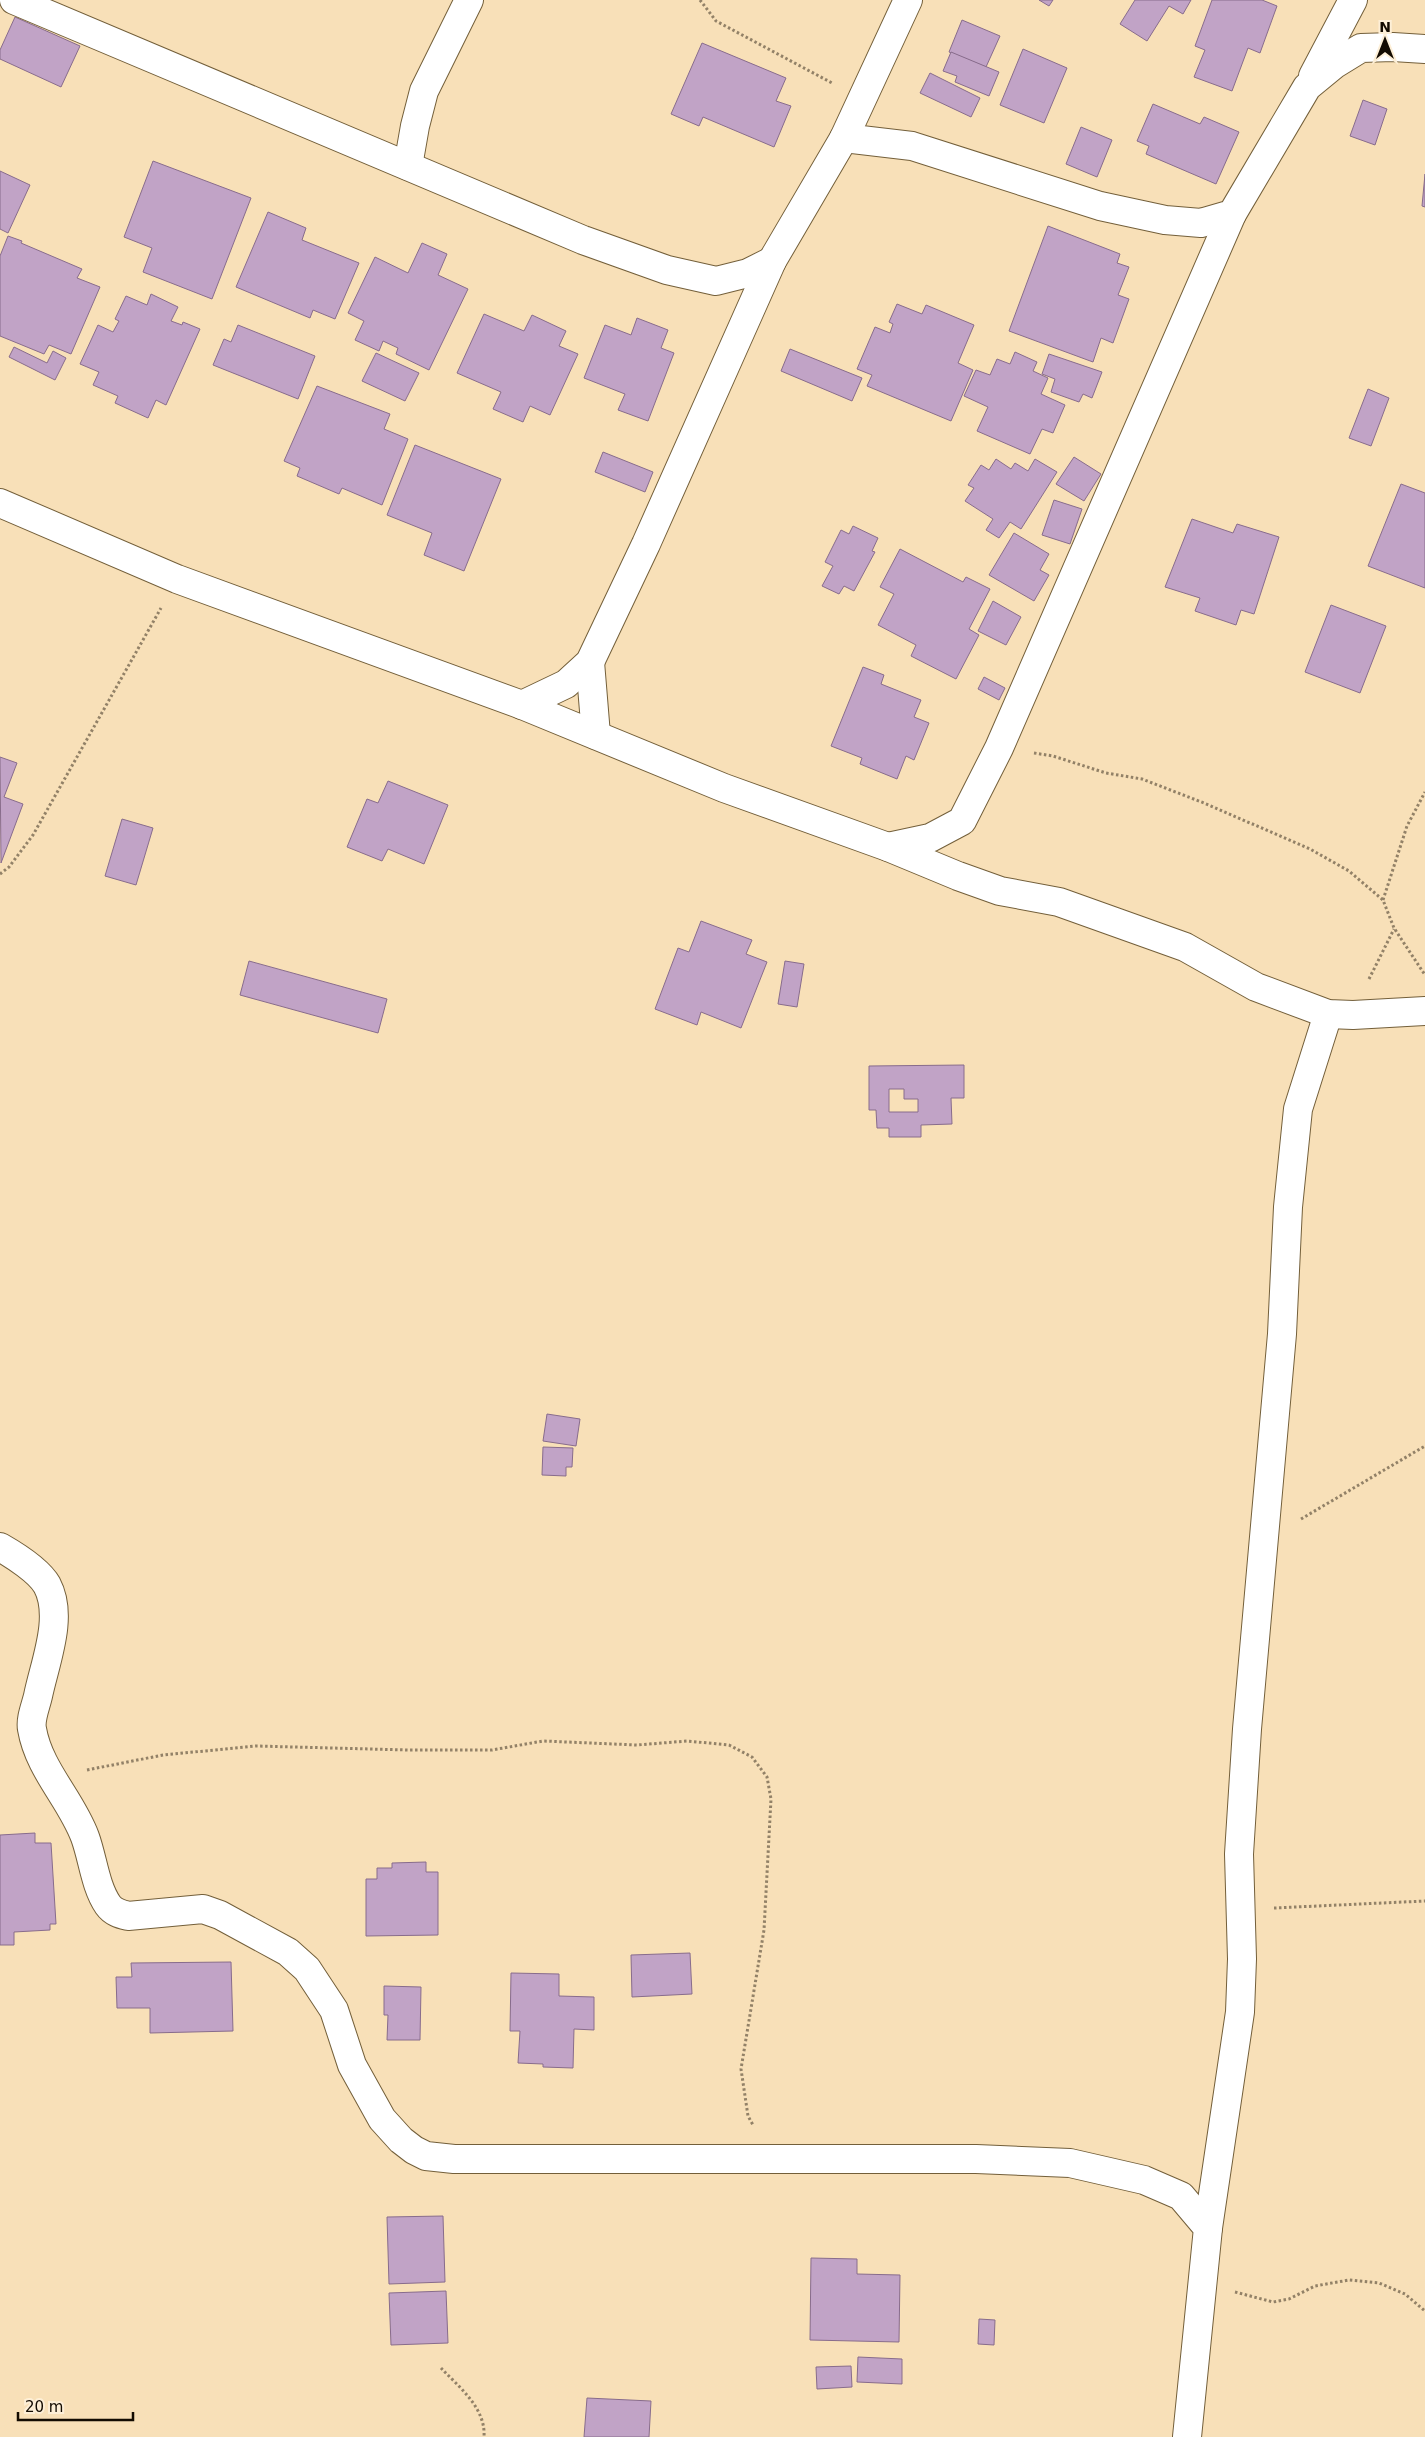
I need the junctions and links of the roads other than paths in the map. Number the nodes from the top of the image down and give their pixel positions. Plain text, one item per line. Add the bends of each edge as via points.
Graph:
1 (14, 0) edge
2 (469, 0) edge
3 (908, 0) edge
4 (1353, 0) edge
5 (1425, 49) edge
6 (1307, 87) junction
7 (844, 138) junction
8 (408, 166) junction
9 (1232, 214) junction
10 (772, 261) junction
11 (0, 503) edge
12 (590, 662) junction
13 (522, 705) junction
14 (596, 735) junction
15 (888, 847) junction
16 (1425, 1011) edge
17 (1340, 1014) junction
18 (0, 1547) edge
19 (1208, 2228) junction
20 (1187, 2437) edge

1 - 8 street
2 - 8 street via 424,91
3 - 7 street
4 - 6 street
5 - 6 street via 1361,48
6 - 9 street
7 - 9 street via 912,146 1100,206 1165,220 1201,223
7 - 10 street
8 - 10 street via 583,240 668,270 716,281 748,273
9 - 15 street via 999,748 962,821 930,838
10 - 12 street
11 - 13 street via 177,579
12 - 13 street via 566,684
12 - 14 street
13 - 14 street
14 - 15 street via 724,788
15 - 17 street via 1000,891 1059,902 1185,948 1256,987
16 - 17 street
17 - 19 street via 1298,1109 1247,1729 1239,1854 1240,2012
18 - 19 street via 19,1558 46,1583 54,1604 50,1652 31,1727 50,1776 85,1836 109,1906 128,1916 203,1909 288,1952 307,1970 334,2010 352,2065 382,2119 414,2150 426,2156 454,2159 976,2159 1070,2163 1144,2180 1181,2196
19 - 20 street

